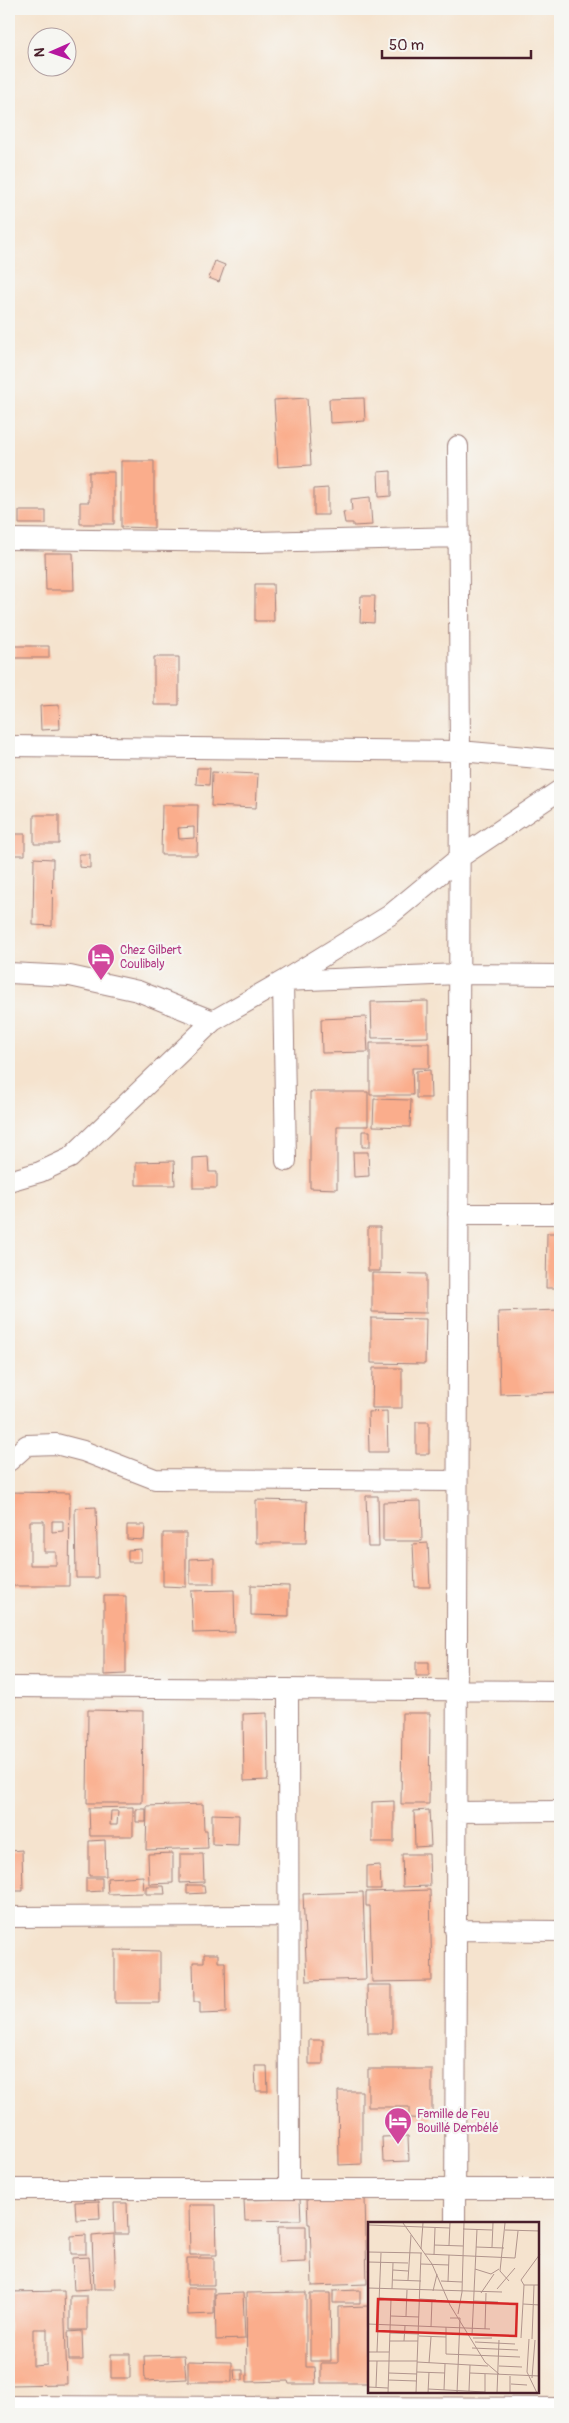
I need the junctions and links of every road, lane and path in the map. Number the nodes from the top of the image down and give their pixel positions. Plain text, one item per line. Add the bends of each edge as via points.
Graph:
1 (458, 446) dead end
2 (459, 537) junction
3 (9, 539) edge
4 (9, 746) edge
5 (460, 751) junction
6 (560, 760) edge
7 (560, 790) edge
8 (459, 858) junction
9 (9, 973) edge
10 (459, 974) junction
11 (560, 976) edge
12 (282, 981) junction
13 (212, 1021) junction
14 (286, 1162) dead end
15 (9, 1181) edge
16 (458, 1214) junction
17 (560, 1214) edge
18 (9, 1461) edge
19 (457, 1481) junction
20 (9, 1687) edge
21 (288, 1689) junction
22 (456, 1690) junction
23 (560, 1691) edge
24 (560, 1811) edge
25 (456, 1812) junction
26 (288, 1916) junction
27 (9, 1917) edge
28 (455, 1930) junction
29 (560, 1931) edge
30 (289, 2188) junction
31 (455, 2188) junction
32 (9, 2189) edge
33 (560, 2189) edge
34 (455, 2222) edge
35 (454, 2404) edge
36 (9, 2406) edge
37 (560, 2408) edge
38 (285, 2410) edge

1 - 2 street
2 - 3 street via 256,542
2 - 5 street
4 - 5 street
5 - 6 street
5 - 8 street
7 - 8 street
8 - 10 street
8 - 12 street via 390,915
9 - 13 street via 70,976 138,991
10 - 11 street
10 - 12 street
10 - 16 street
12 - 13 street
12 - 14 street
13 - 15 street via 70,1158 40,1172
16 - 17 street
16 - 19 street
18 - 19 street via 28,1446 56,1444 155,1479
19 - 22 street
20 - 21 street
21 - 22 street
21 - 26 street
22 - 23 street
22 - 25 street
24 - 25 street
25 - 28 street
26 - 27 street
26 - 30 street
28 - 29 street
28 - 31 street
30 - 31 street
30 - 32 street
31 - 33 street
31 - 34 street
35 - 37 street
35 - 38 street
36 - 38 street

